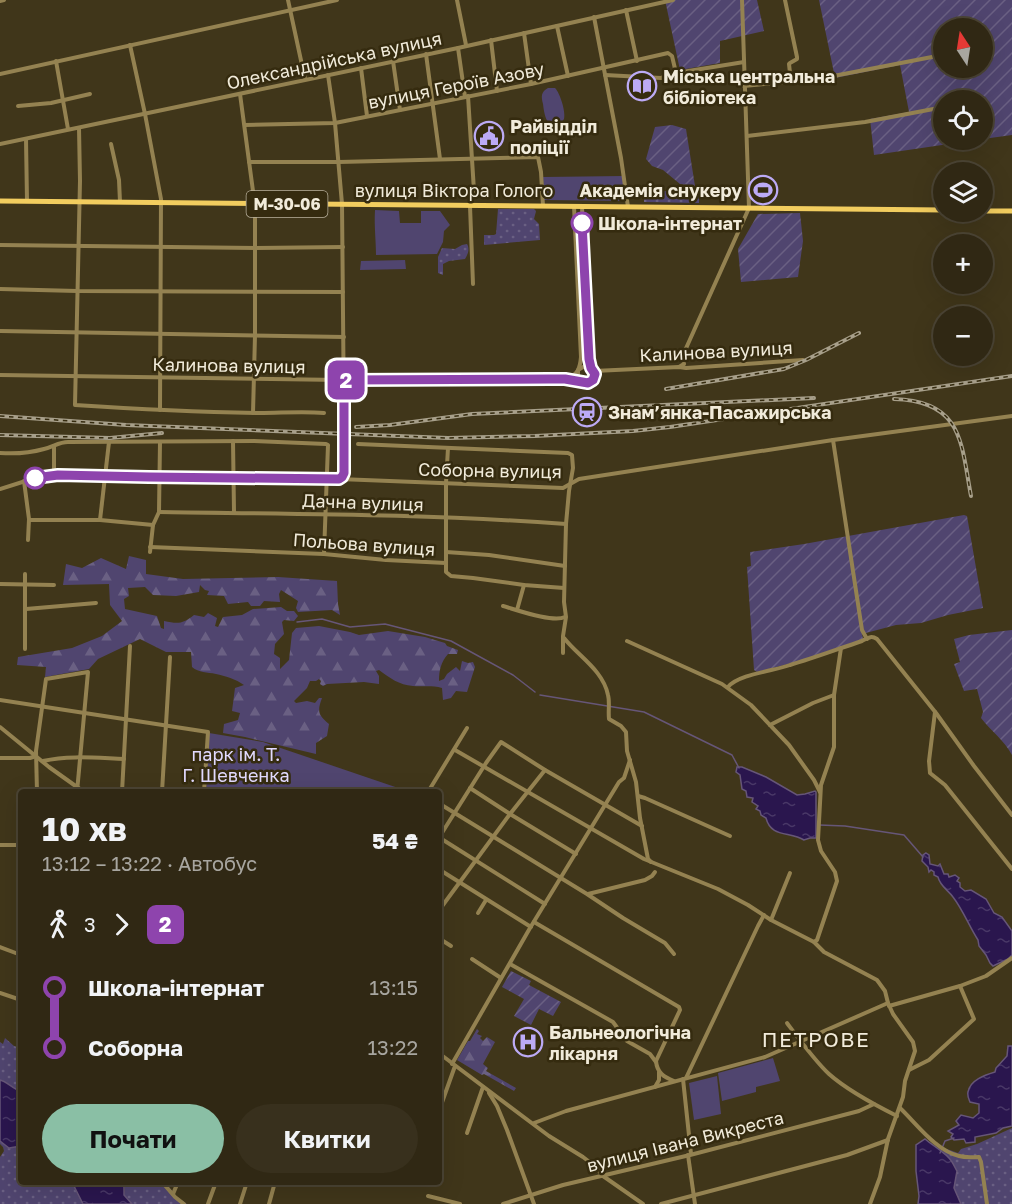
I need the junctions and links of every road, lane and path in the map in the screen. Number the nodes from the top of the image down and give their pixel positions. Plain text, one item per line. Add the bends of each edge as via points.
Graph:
1 (288, 0) edge
2 (337, 0) edge
3 (457, 0) edge
4 (673, 0) edge
5 (742, 0) edge
6 (785, 0) edge
7 (291, 10) junction
8 (626, 10) junction
9 (594, 17) junction
10 (557, 26) junction
11 (524, 33) junction
12 (491, 40) junction
13 (130, 45) junction
14 (466, 45) junction
15 (458, 48) junction
16 (426, 54) junction
17 (932, 57) dead end
18 (56, 61) junction
19 (393, 61) junction
20 (637, 61) junction
21 (744, 62) junction
22 (361, 68) junction
23 (603, 69) junction
24 (676, 73) junction
25 (0, 74) edge
26 (328, 75) junction
27 (605, 75) junction
28 (568, 76) junction
29 (305, 79) junction
30 (791, 82) junction
31 (531, 84) junction
32 (744, 86) junction
33 (497, 91) junction
34 (90, 94) dead end
35 (240, 94) junction
36 (467, 97) junction
37 (63, 100) junction
38 (432, 103) junction
39 (18, 106) dead end
40 (933, 108) edge
41 (400, 110) junction
42 (145, 114) junction
43 (367, 116) junction
44 (335, 123) junction
45 (245, 125) junction
46 (79, 128) junction
47 (68, 129) junction
48 (747, 136) junction
49 (26, 139) junction
50 (0, 144) edge
51 (111, 144) dead end
52 (440, 159) junction
53 (472, 159) junction
54 (249, 162) junction
55 (339, 162) junction
56 (474, 191) dead end
57 (0, 201) edge
58 (27, 201) junction
59 (79, 201) junction
60 (120, 202) junction
61 (162, 202) junction
62 (255, 204) junction
63 (342, 204) junction
64 (470, 206) junction
65 (543, 206) junction
66 (574, 206) junction
67 (582, 206) junction
68 (628, 207) junction
69 (749, 208) junction
70 (933, 210) edge
71 (993, 211) edge
72 (1012, 211) edge
73 (0, 245) edge
74 (79, 246) junction
75 (161, 247) junction
76 (343, 247) junction
77 (256, 248) junction
78 (472, 284) dead end
79 (0, 289) edge
80 (77, 291) junction
81 (161, 291) junction
82 (255, 291) junction
83 (343, 292) junction
84 (0, 331) edge
85 (76, 333) junction
86 (160, 334) junction
87 (255, 335) junction
88 (344, 337) junction
89 (803, 360) dead end
90 (679, 367) junction
91 (593, 369) junction
92 (579, 370) junction
93 (0, 375) edge
94 (74, 377) junction
95 (160, 378) junction
96 (254, 379) junction
97 (565, 379) junction
98 (344, 380) junction
99 (582, 382) junction
100 (160, 410) junction
101 (253, 413) junction
102 (324, 413) dead end
103 (1012, 416) edge
104 (344, 421) tunnel mouth
105 (344, 435) tunnel mouth
106 (833, 440) junction
107 (233, 441) junction
108 (109, 442) junction
109 (160, 442) junction
110 (358, 444) dead end
111 (54, 446) junction
112 (448, 448) junction
113 (0, 453) edge
114 (344, 473) junction
115 (54, 475) junction
116 (106, 477) junction
117 (159, 478) junction
118 (234, 478) junction
119 (327, 479) junction
120 (339, 479) junction
121 (349, 479) junction
122 (24, 481) junction
123 (446, 483) junction
124 (571, 484) junction
125 (0, 489) edge
126 (159, 512) junction
127 (234, 513) junction
128 (326, 514) junction
129 (446, 518) junction
130 (29, 520) junction
131 (100, 520) junction
132 (567, 524) junction
133 (153, 525) junction
134 (28, 540) dead end
135 (446, 552) junction
136 (324, 554) junction
137 (446, 563) junction
138 (565, 566) junction
139 (25, 574) dead end
140 (0, 584) edge
141 (25, 585) junction
142 (54, 585) dead end
143 (524, 585) junction
144 (564, 588) junction
145 (96, 603) dead end
146 (503, 606) dead end
147 (26, 609) junction
148 (517, 610) junction
149 (566, 617) junction
150 (563, 636) junction
151 (869, 638) junction
152 (627, 641) dead end
153 (130, 646) dead end
154 (841, 647) junction
155 (26, 649) dead end
156 (563, 653) dead end
157 (170, 657) dead end
158 (728, 687) junction
159 (834, 695) junction
160 (0, 700) edge
161 (42, 706) junction
162 (935, 712) junction
163 (85, 713) junction
164 (125, 720) junction
165 (771, 724) junction
166 (166, 726) junction
167 (0, 727) edge
168 (467, 728) dead end
169 (455, 750) junction
170 (36, 756) junction
171 (0, 758) edge
172 (80, 758) junction
173 (124, 759) junction
174 (630, 760) junction
175 (42, 761) junction
176 (484, 766) junction
177 (545, 770) junction
178 (470, 788) junction
179 (37, 789) edge
180 (76, 789) edge
181 (77, 789) edge
182 (122, 789) edge
183 (162, 789) edge
184 (204, 789) edge
185 (430, 789) edge
186 (527, 792) junction
187 (820, 794) junction
188 (638, 796) junction
189 (442, 805) edge
190 (605, 805) junction
191 (454, 813) junction
192 (510, 814) junction
193 (1012, 815) edge
194 (642, 826) junction
195 (591, 829) junction
196 (442, 834) edge
197 (730, 836) dead end
198 (493, 837) junction
199 (442, 838) edge
200 (0, 845) edge
201 (18, 845) edge
202 (576, 854) junction
203 (477, 860) junction
204 (651, 863) junction
205 (1012, 869) edge
206 (442, 871) edge
207 (655, 872) dead end
208 (790, 873) dead end
209 (561, 878) junction
210 (460, 883) junction
211 (587, 894) junction
212 (486, 900) junction
213 (545, 904) junction
214 (442, 905) edge
215 (478, 913) dead end
216 (764, 915) junction
217 (771, 920) junction
218 (534, 922) junction
219 (531, 927) junction
220 (442, 940) edge
221 (814, 942) junction
222 (451, 946) dead end
223 (0, 947) edge
224 (18, 954) edge
225 (674, 954) dead end
226 (1012, 958) edge
227 (472, 959) dead end
228 (510, 964) junction
229 (501, 978) junction
230 (960, 986) junction
231 (0, 993) edge
232 (18, 999) edge
233 (888, 1005) junction
234 (787, 1023) dead end
235 (801, 1042) junction
236 (442, 1056) edge
237 (656, 1062) junction
238 (453, 1065) junction
239 (909, 1070) junction
240 (659, 1071) junction
241 (685, 1079) junction
242 (674, 1082) junction
243 (654, 1087) junction
244 (485, 1089) junction
245 (442, 1101) edge
246 (874, 1104) junction
247 (900, 1108) junction
248 (897, 1116) junction
249 (534, 1123) junction
250 (467, 1133) dead end
251 (888, 1139) junction
252 (690, 1155) junction
253 (603, 1176) junction
254 (165, 1185) edge
255 (177, 1185) edge
256 (215, 1185) edge
257 (246, 1185) edge
258 (274, 1185) edge
259 (173, 1194) junction
260 (531, 1195) junction
261 (694, 1195) junction
262 (428, 1196) dead end
263 (184, 1204) edge
264 (208, 1204) edge
265 (240, 1204) edge
266 (269, 1204) edge
267 (460, 1204) edge
268 (503, 1204) edge
269 (534, 1204) edge
270 (643, 1204) edge
271 (661, 1204) edge
272 (695, 1204) edge
273 (870, 1204) edge
274 (987, 1204) edge

1 - 7 street
2 - 7 street
3 - 14 street
4 - 8 street, Олександрійська вулиця
5 - 21 street
6 - 30 street via 797,57 789,64
7 - 13 street
7 - 29 street
8 - 9 street, Олександрійська вулиця
8 - 20 street
9 - 10 street, Олександрійська вулиця
9 - 23 street
10 - 11 street, Олександрійська вулиця
10 - 28 street
11 - 12 street, Олександрійська вулиця
11 - 31 street
12 - 14 street, Олександрійська вулиця
12 - 33 street
13 - 18 street
13 - 42 street
14 - 15 street, Олександрійська вулиця
15 - 16 street, Олександрійська вулиця
15 - 36 street
16 - 19 street, Олександрійська вулиця
16 - 38 street
17 - 30 street
18 - 25 street
18 - 37 street
19 - 22 street, Олександрійська вулиця
19 - 41 street
20 - 23 street, вулиця Героїв Азову
20 - 24 street, вулиця Героїв Азову via 670,54
21 - 24 street
21 - 32 street
22 - 26 street, Олександрійська вулиця
22 - 43 street
23 - 27 street
23 - 28 street, вулиця Героїв Азову
24 - 27 street via 662,78
26 - 29 street, Олександрійська вулиця
26 - 44 street
27 - 68 street
28 - 31 street, вулиця Героїв Азову
29 - 35 street, Олександрійська вулиця
30 - 32 street
31 - 33 street, вулиця Героїв Азову
32 - 48 street
33 - 36 street, вулиця Героїв Азову
34 - 37 street
35 - 42 street, Олександрійська вулиця
35 - 45 street
36 - 38 street, вулиця Героїв Азову
36 - 53 street
37 - 39 street
37 - 47 street
38 - 41 street, вулиця Героїв Азову
38 - 52 street
40 - 48 street via 866,122
41 - 43 street, вулиця Героїв Азову
42 - 46 street, Олександрійська вулиця
42 - 61 street
43 - 44 street, вулиця Героїв Азову
44 - 45 street, вулиця Героїв Азову
44 - 55 street
45 - 54 street
46 - 47 street, Олександрійська вулиця
46 - 59 street
47 - 49 street, Олександрійська вулиця
48 - 69 street
49 - 50 street, Олександрійська вулиця
49 - 58 street
51 - 60 street
52 - 53 street
52 - 55 street
53 - 56 street
53 - 65 street via 538,157
54 - 55 street
54 - 62 street
55 - 63 street
57 - 58 main road, вулиця Віктора Голого / М-30-06
58 - 59 main road, вулиця Віктора Голого / М-30-06
59 - 60 main road, вулиця Віктора Голого / М-30-06
59 - 74 street
60 - 61 main road, вулиця Віктора Голого / М-30-06
61 - 62 main road, вулиця Віктора Голого / М-30-06
61 - 75 street
62 - 63 main road, вулиця Віктора Голого / М-30-06
62 - 77 street
63 - 64 main road, вулиця Віктора Голого / М-30-06
63 - 76 street
64 - 65 main road, вулиця Віктора Голого / М-30-06
64 - 78 street
65 - 66 main road, вулиця Віктора Голого / М-30-06
66 - 67 main road, вулиця Віктора Голого / М-30-06
66 - 92 street
67 - 68 main road, вулиця Віктора Голого / М-30-06
67 - 91 street via 589,359
68 - 69 main road, вулиця Віктора Голого / М-30-06
69 - 70 main road, вулиця Віктора Голого / М-30-06
69 - 90 street via 683,355 684,364
71 - 72 main road
73 - 74 street
74 - 75 street
74 - 80 street
75 - 77 street
75 - 81 street
76 - 77 street
76 - 83 street
77 - 82 street
79 - 80 street
80 - 81 street
80 - 85 street
81 - 82 street
81 - 86 street
82 - 83 street
82 - 87 street
83 - 88 street
84 - 85 street
85 - 86 street
85 - 94 street
86 - 87 street
86 - 95 street
87 - 88 street
87 - 96 street
88 - 98 street
89 - 90 street, Калинова вулиця
90 - 91 street, Калинова вулиця
91 - 92 street
91 - 99 street via 593,380
92 - 97 street
92 - 99 street
93 - 94 street, Калинова вулиця
94 - 95 street, Калинова вулиця
94 - 100 street via 75,405
95 - 96 street, Калинова вулиця
95 - 100 street
96 - 98 street, Калинова вулиця
96 - 101 street
97 - 98 street, Калинова вулиця
97 - 99 street, Калинова вулиця
98 - 104 street
100 - 101 street
101 - 102 street
103 - 106 street, Соборна вулиця
105 - 114 street
106 - 124 street, Соборна вулиця via 579,479
106 - 151 street via 862,630
107 - 109 street
107 - 118 street
107 - 119 street via 326,444
108 - 109 street
108 - 111 street via 60,442
108 - 116 street
109 - 117 street
110 - 112 street
111 - 113 street
111 - 115 street
112 - 123 street
112 - 124 street via 568,453 572,455
114 - 120 street
114 - 121 street
115 - 116 street, Соборна вулиця
115 - 122 street, Соборна вулиця
116 - 117 street, Соборна вулиця
116 - 131 street
117 - 118 street, Соборна вулиця
117 - 126 street
118 - 119 street, Соборна вулиця
118 - 127 street
119 - 120 street, Соборна вулиця
119 - 128 street
120 - 121 street, Соборна вулиця
121 - 123 street, Соборна вулиця
122 - 125 street, Соборна вулиця
122 - 130 street
123 - 124 street, Соборна вулиця via 563,488
123 - 129 street
124 - 132 street
126 - 127 street, Дачна вулиця
126 - 133 street
127 - 128 street, Дачна вулиця
128 - 129 street, Дачна вулиця
128 - 136 street
129 - 132 street, Дачна вулиця
129 - 135 street
130 - 131 street
130 - 134 street
131 - 133 street
132 - 138 street
133 - 136 street, Польова вулиця via 150,550
135 - 137 street
135 - 138 street
136 - 137 street, Польова вулиця
137 - 143 street, Польова вулиця via 449,576
138 - 144 street
139 - 141 street
140 - 141 street
141 - 142 street
141 - 147 street
143 - 144 street, Польова вулиця
143 - 148 street
144 - 149 street
145 - 147 street
146 - 148 street
147 - 155 street
148 - 149 street via 563,620
149 - 150 street
150 - 156 street
150 - 174 street via 605,684 609,719 625,729
151 - 154 street
151 - 162 street via 878,639
152 - 158 street
153 - 164 street
154 - 158 street
154 - 159 street
157 - 166 street
158 - 165 street
159 - 165 street
159 - 187 street via 834,747
160 - 161 street
161 - 163 street
161 - 163 street via 46,679 87,672
161 - 170 street
162 - 193 street
162 - 205 street via 930,773
163 - 164 street
163 - 172 street
164 - 166 street
164 - 173 street
165 - 187 street via 798,757
166 - 183 street
166 - 184 street via 208,732
167 - 170 street
168 - 169 street
169 - 176 street
169 - 185 street
170 - 171 street
170 - 175 street
170 - 179 street
172 - 173 street
172 - 175 street
172 - 181 street
173 - 182 street
174 - 188 street
174 - 190 street via 624,778
175 - 180 street
176 - 177 street via 503,743
176 - 178 street
176 - 186 street
177 - 186 street
177 - 190 street
178 - 191 street
178 - 192 street
186 - 192 street
186 - 195 street
187 - 221 street via 819,844 835,872 837,884
188 - 194 street
188 - 197 street
189 - 191 street
190 - 194 street
190 - 195 street
191 - 196 street
191 - 198 street
192 - 198 street
192 - 202 street
194 - 204 street
195 - 202 street
195 - 204 street
198 - 203 street
198 - 209 street
199 - 203 street
200 - 201 street
202 - 209 street
203 - 210 street
203 - 213 street
204 - 216 street via 718,889
206 - 210 street
207 - 211 street via 645,880
208 - 217 street
209 - 211 street
209 - 213 street
210 - 212 street
210 - 214 street
211 - 225 street via 665,944
212 - 215 street
212 - 219 street
213 - 218 street
216 - 217 street
216 - 241 street
217 - 221 street
218 - 219 street
218 - 237 street via 677,1005 680,1010
219 - 228 street
220 - 222 street
221 - 233 street via 824,952 877,980
223 - 224 street
226 - 230 street via 986,976
227 - 229 street
228 - 229 street
228 - 237 street via 613,1023 627,1041
229 - 238 street
230 - 233 street
230 - 239 street via 974,1019 929,1060
231 - 232 street
233 - 235 street
233 - 239 street via 914,1045
234 - 235 street
235 - 241 street via 765,1057
235 - 246 street via 829,1074
236 - 238 street
237 - 240 street
238 - 244 street
238 - 245 street
239 - 247 street
240 - 242 street
240 - 243 street
241 - 242 street
241 - 252 street
242 - 243 street
243 - 249 street
244 - 249 street
244 - 250 street
244 - 260 street via 497,1106
246 - 248 street
246 - 252 street, вулиця Івана Викреста
247 - 248 street
247 - 274 street via 944,1149 962,1157 979,1157
248 - 251 street
249 - 253 street
251 - 261 street via 847,1155
251 - 273 street
252 - 253 street, вулиця Івана Викреста
252 - 261 street
253 - 260 street, вулиця Івана Викреста
253 - 270 street
254 - 259 street
255 - 259 street
256 - 264 street
257 - 265 street
258 - 266 street
259 - 263 street
260 - 268 street, вулиця Івана Викреста
260 - 269 street
261 - 271 street
261 - 272 street
262 - 267 street

